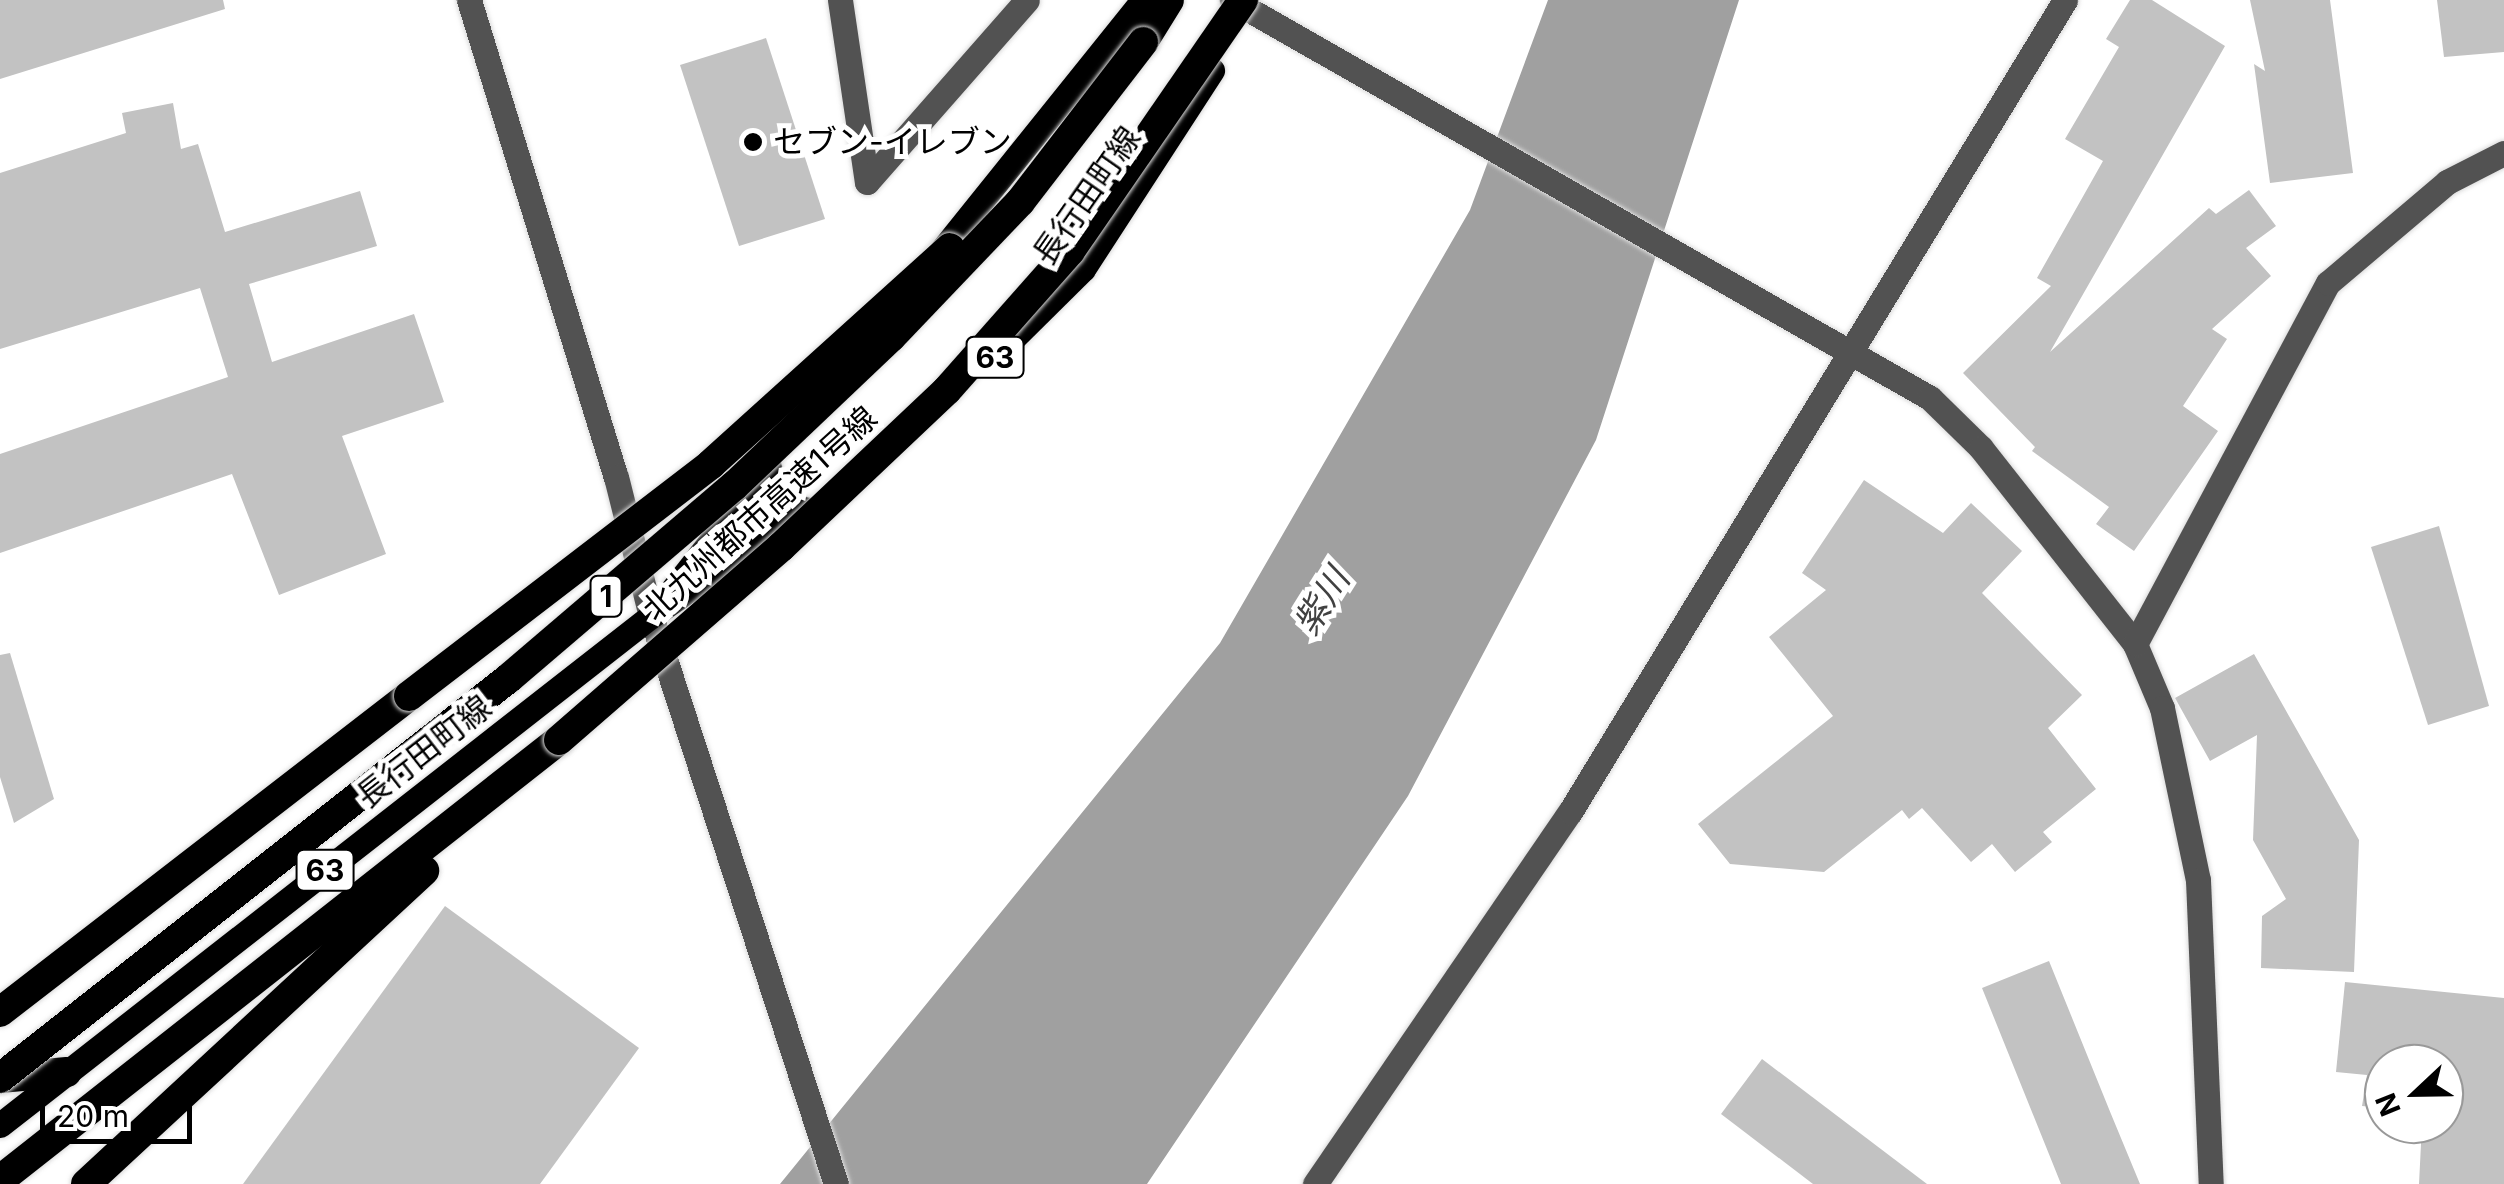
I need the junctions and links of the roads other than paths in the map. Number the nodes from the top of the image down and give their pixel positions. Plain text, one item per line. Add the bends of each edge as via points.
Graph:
1 (469, 0) edge
2 (840, 0) edge
3 (1026, 0) edge
4 (1143, 0) edge
5 (1168, 0) edge
6 (2065, 0) edge
7 (1245, 3) edge
8 (1143, 42) junction
9 (2504, 152) edge
10 (1852, 356) junction
11 (652, 616) junction
12 (2134, 644) junction
13 (559, 740) junction
14 (0, 1012) edge
15 (67, 1072) junction
16 (0, 1078) edge
17 (0, 1125) edge
18 (0, 1180) edge
19 (86, 1184) edge
20 (836, 1184) edge
21 (1315, 1184) edge
22 (2211, 1184) edge

1 - 11 street via 616,477
2 - 3 street via 868,182
4 - 11 main road, 長行田町線 / 63
5 - 8 highway, 北九州都市高速1号線 / 1
6 - 10 street
7 - 10 street via 1336,63
7 - 11 main road, 長行田町線 / 63 via 1083,269 922,428
7 - 13 highway, 北九州都市高速1号線 / 1, bridge via 1070,251 947,390 781,547
8 - 14 highway, bridge via 1014,186 711,464
8 - 16 highway, 北九州都市高速1号線 / 1, bridge via 1020,202 734,486 509,678
9 - 12 street via 2446,182 2328,284
10 - 12 street via 1930,398 1981,448
10 - 21 street via 1570,812
11 - 15 main road, 長行田町線 / 63
11 - 20 street
12 - 22 street via 2162,708 2198,880
13 - 18 highway, 北九州都市高速1号線 / 1
13 - 19 highway via 310,981
15 - 16 highway
15 - 17 main road, 長行田町線 / 63

